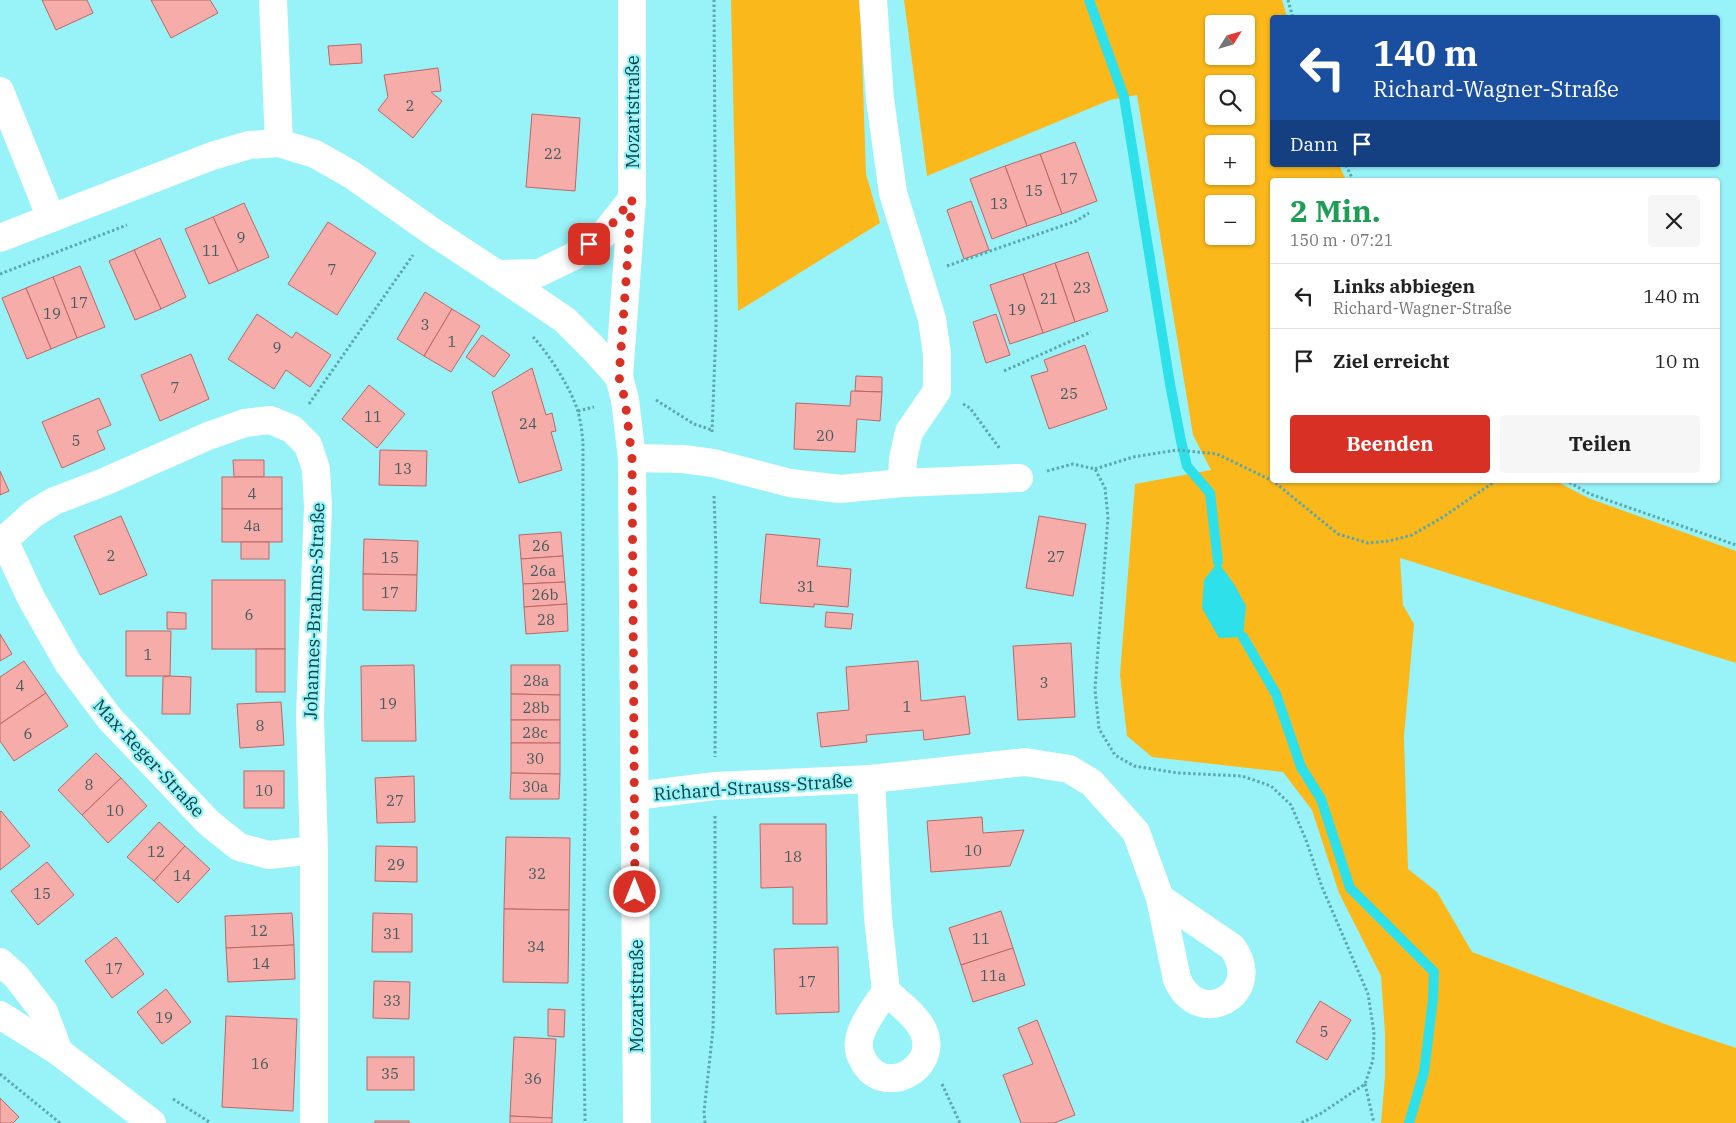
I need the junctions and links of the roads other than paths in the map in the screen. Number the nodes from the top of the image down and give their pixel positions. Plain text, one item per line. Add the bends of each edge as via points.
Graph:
1 (273, 0) edge
2 (632, 0) edge
3 (873, 0) edge
4 (0, 91) edge
5 (279, 143) junction
6 (632, 199) junction
7 (51, 218) junction
8 (0, 238) edge
9 (497, 274) junction
10 (622, 388) junction
11 (632, 458) junction
12 (1019, 478) road end
13 (902, 482) junction
14 (2, 541) edge
15 (871, 779) junction
16 (635, 796) junction
17 (314, 850) junction
18 (1160, 898) dead end
19 (0, 962) edge
20 (886, 991) dead end
21 (0, 1015) edge
22 (60, 1052) junction
23 (150, 1122) edge
24 (314, 1123) edge
25 (637, 1123) edge

1 - 5 street
2 - 6 street, Mozartstraße
3 - 13 street via 880,100 893,193 932,319 936,345 937,391 909,432
4 - 7 street
5 - 7 street via 248,145 212,156
5 - 9 street via 315,154 352,175
6 - 9 street via 605,233 574,256 539,273
6 - 10 street, Mozartstraße
7 - 8 street
9 - 10 street via 564,320 593,348
10 - 11 street, Mozartstraße
11 - 13 street via 713,463 790,483 840,489
11 - 16 street, Mozartstraße
12 - 13 street
14 - 17 street, Max-Reger-Straße via 68,663 110,719 209,822 239,846 269,855
14 - 17 street, Johannes-Brahms-Straße via 54,501 208,436 270,420 292,429 308,445 316,469 318,507 310,716
15 - 16 street, Richard-Strauss-Straße via 715,786
15 - 18 street, Richard-Strauss-Straße via 1026,762 1069,769 1092,783 1136,832
15 - 20 street, Richard-Strauss-Straße via 878,917
16 - 25 street, Mozartstraße
17 - 24 street, Johannes-Brahms-Straße
19 - 22 street via 16,976 44,1012
21 - 22 street
22 - 23 street

